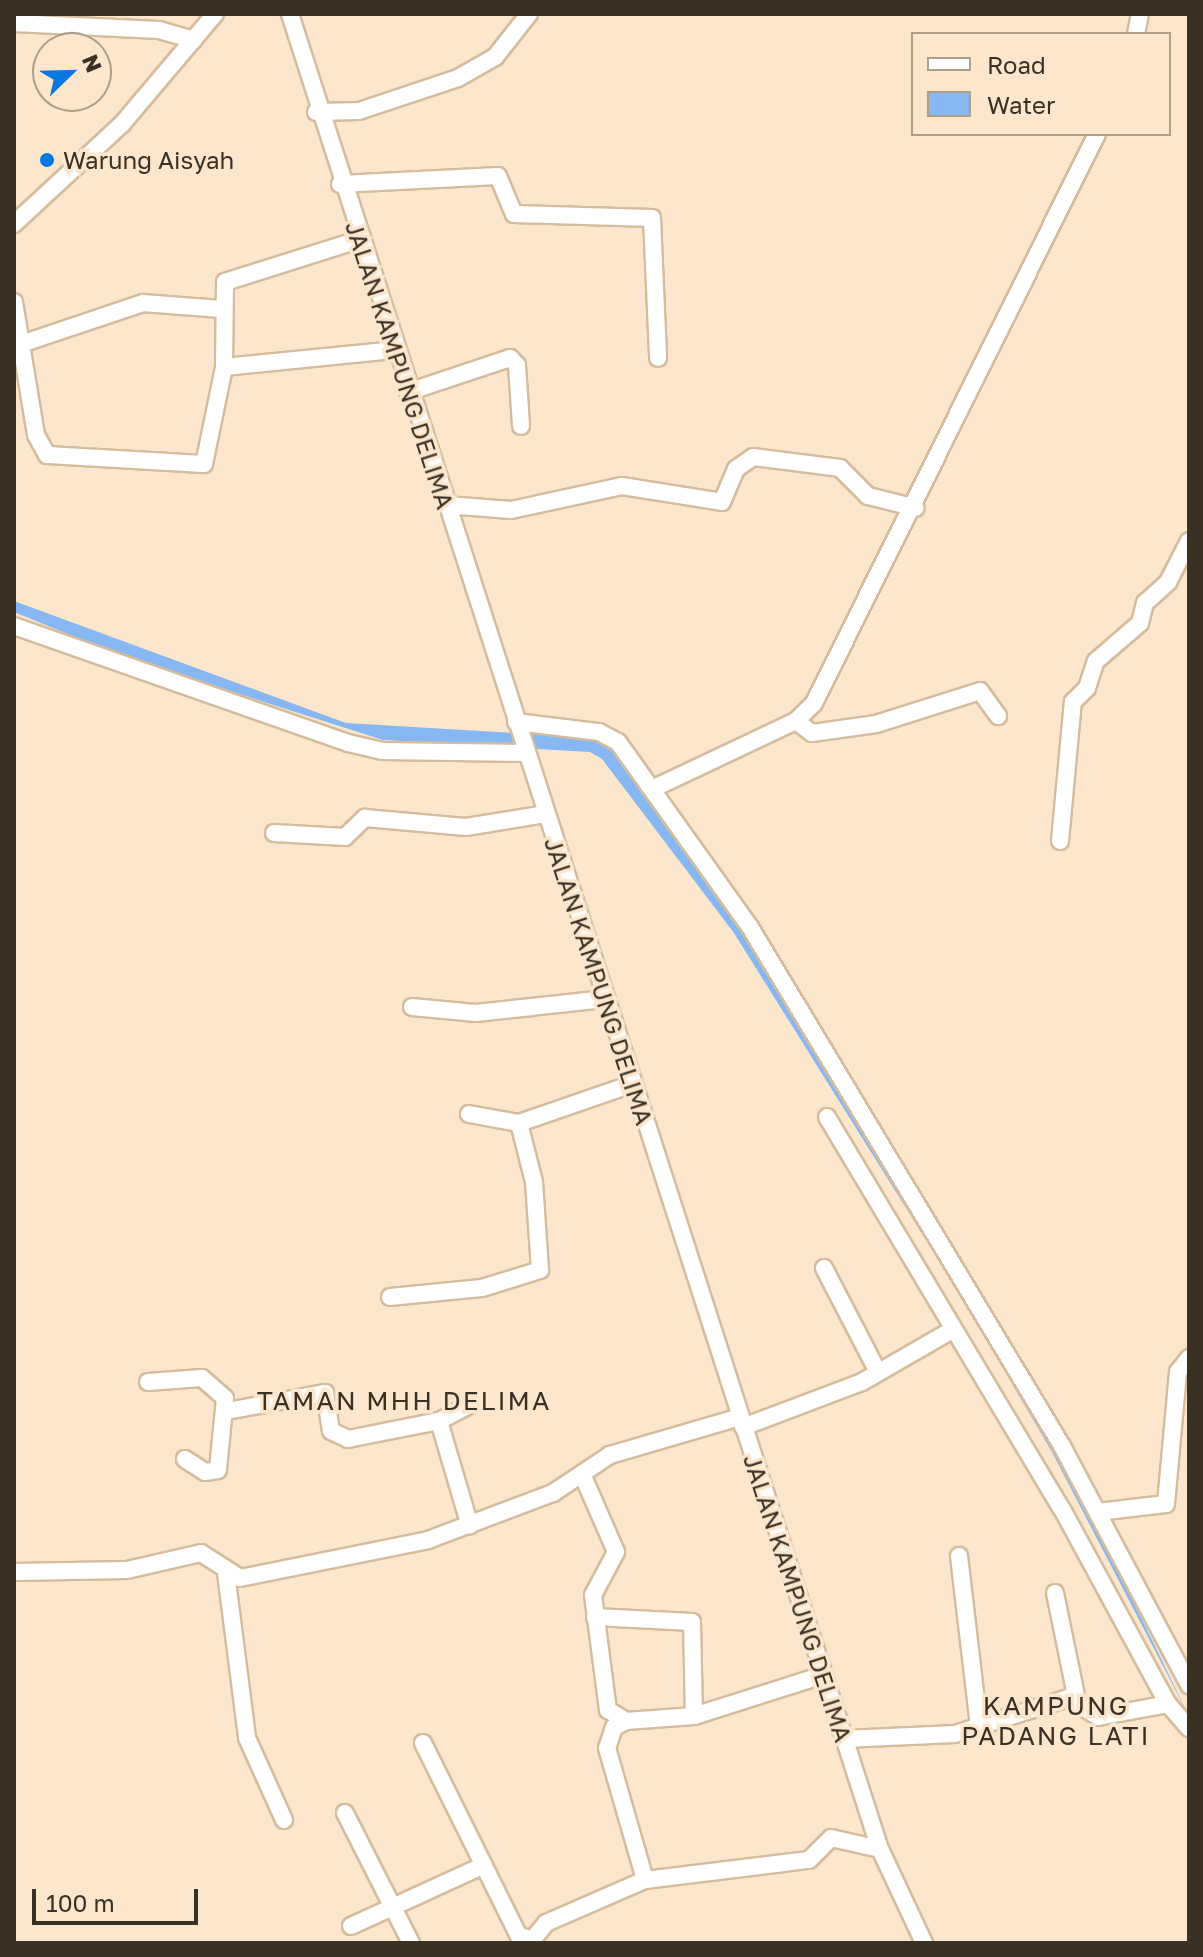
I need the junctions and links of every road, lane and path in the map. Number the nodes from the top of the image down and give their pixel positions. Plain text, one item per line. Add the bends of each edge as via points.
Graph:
1 (215, 14) edge
2 (290, 14) edge
3 (529, 14) edge
4 (14, 23) edge
5 (194, 40) junction
6 (316, 112) junction
7 (1096, 136) edge
8 (340, 184) junction
9 (14, 224) edge
10 (358, 240) junction
11 (14, 302) edge
12 (221, 309) junction
13 (24, 343) junction
14 (393, 350) junction
15 (658, 358) dead end
16 (224, 367) junction
17 (408, 392) junction
18 (521, 426) dead end
19 (447, 505) junction
20 (916, 508) junction
21 (1189, 541) edge
22 (14, 626) edge
23 (998, 716) dead end
24 (796, 721) junction
25 (516, 724) junction
26 (525, 753) junction
27 (652, 789) junction
28 (545, 814) junction
29 (274, 833) dead end
30 (1060, 841) dead end
31 (605, 999) junction
32 (412, 1007) dead end
33 (632, 1084) junction
34 (469, 1114) dead end
35 (827, 1117) dead end
36 (519, 1123) junction
37 (824, 1268) dead end
38 (390, 1297) dead end
39 (952, 1330) junction
40 (1189, 1358) edge
41 (878, 1372) junction
42 (148, 1382) dead end
43 (475, 1402) dead end
44 (227, 1411) junction
45 (439, 1421) junction
46 (742, 1422) junction
47 (185, 1459) dead end
48 (582, 1474) junction
49 (1098, 1512) junction
50 (470, 1526) junction
51 (959, 1556) dead end
52 (14, 1572) edge
53 (226, 1573) junction
54 (1055, 1593) dead end
55 (595, 1617) junction
56 (823, 1675) junction
57 (1189, 1685) edge
58 (1077, 1700) junction
59 (1168, 1704) junction
60 (694, 1716) junction
61 (626, 1721) junction
62 (979, 1726) junction
63 (1189, 1728) edge
64 (844, 1739) junction
65 (423, 1743) dead end
66 (345, 1813) dead end
67 (284, 1820) dead end
68 (880, 1849) junction
69 (484, 1865) junction
70 (645, 1880) junction
71 (395, 1905) junction
72 (351, 1926) dead end
73 (530, 1941) edge
74 (411, 1943) edge
75 (924, 1943) edge

1 - 5 street
2 - 6 street, JALAN KAMPUNG DELIMA
3 - 6 street via 495,57 458,78 359,111
4 - 5 street via 159,30
5 - 9 street via 122,124
6 - 8 street, JALAN KAMPUNG DELIMA
7 - 20 street
8 - 10 street, JALAN KAMPUNG DELIMA
8 - 15 street via 498,176 514,214 652,218
10 - 12 street via 233,276 220,293
10 - 14 street, JALAN KAMPUNG DELIMA
11 - 13 street
12 - 13 street via 143,303
12 - 16 street
13 - 16 street via 38,446 57,459 204,464
14 - 16 street
14 - 17 street, JALAN KAMPUNG DELIMA
17 - 18 street via 510,358 517,365
17 - 19 street, JALAN KAMPUNG DELIMA
19 - 20 street via 498,511 622,486 722,502 736,469 753,457 840,468 868,496
19 - 25 street, JALAN KAMPUNG DELIMA
20 - 24 street via 814,703
21 - 30 street via 1169,581 1145,603 1140,623 1094,663 1087,688 1071,705
22 - 26 street via 359,745
23 - 24 street via 980,691 876,724 812,733
24 - 27 street
25 - 26 street, JALAN KAMPUNG DELIMA
25 - 27 street via 610,736
26 - 28 street, JALAN KAMPUNG DELIMA
27 - 49 street via 851,1091
28 - 29 street via 466,827 365,818 345,837
28 - 31 street, JALAN KAMPUNG DELIMA
31 - 32 street via 476,1013
31 - 33 street, JALAN KAMPUNG DELIMA
33 - 36 street
33 - 46 street, JALAN KAMPUNG DELIMA
34 - 36 street
35 - 39 street
36 - 38 street via 534,1182 540,1270 482,1288
37 - 41 street
39 - 41 street
39 - 59 street
40 - 49 street via 1178,1372 1166,1504
41 - 46 street
42 - 44 street via 202,1378 219,1388
43 - 45 street
44 - 45 street via 325,1393 337,1437
44 - 47 street via 218,1470 205,1472
45 - 50 street
46 - 48 street via 610,1455
46 - 56 street, JALAN KAMPUNG DELIMA
48 - 50 street
48 - 55 street via 616,1552 594,1592
49 - 57 street
50 - 53 street via 253,1576
51 - 62 street
52 - 53 street via 127,1570 201,1553
53 - 67 street via 247,1738
54 - 58 street
55 - 60 street via 692,1622
55 - 61 street via 606,1705
56 - 60 street
56 - 64 street, JALAN KAMPUNG DELIMA
58 - 59 street via 1098,1717
58 - 62 street
59 - 63 street
60 - 61 street
61 - 70 street via 614,1727 607,1748
62 - 64 street
64 - 68 street, JALAN KAMPUNG DELIMA
65 - 69 street
66 - 71 street
68 - 70 street via 831,1838 809,1860
68 - 75 street, JALAN KAMPUNG DELIMA
69 - 71 street
69 - 73 street via 519,1936
70 - 73 street via 577,1907
71 - 72 street
71 - 74 street

